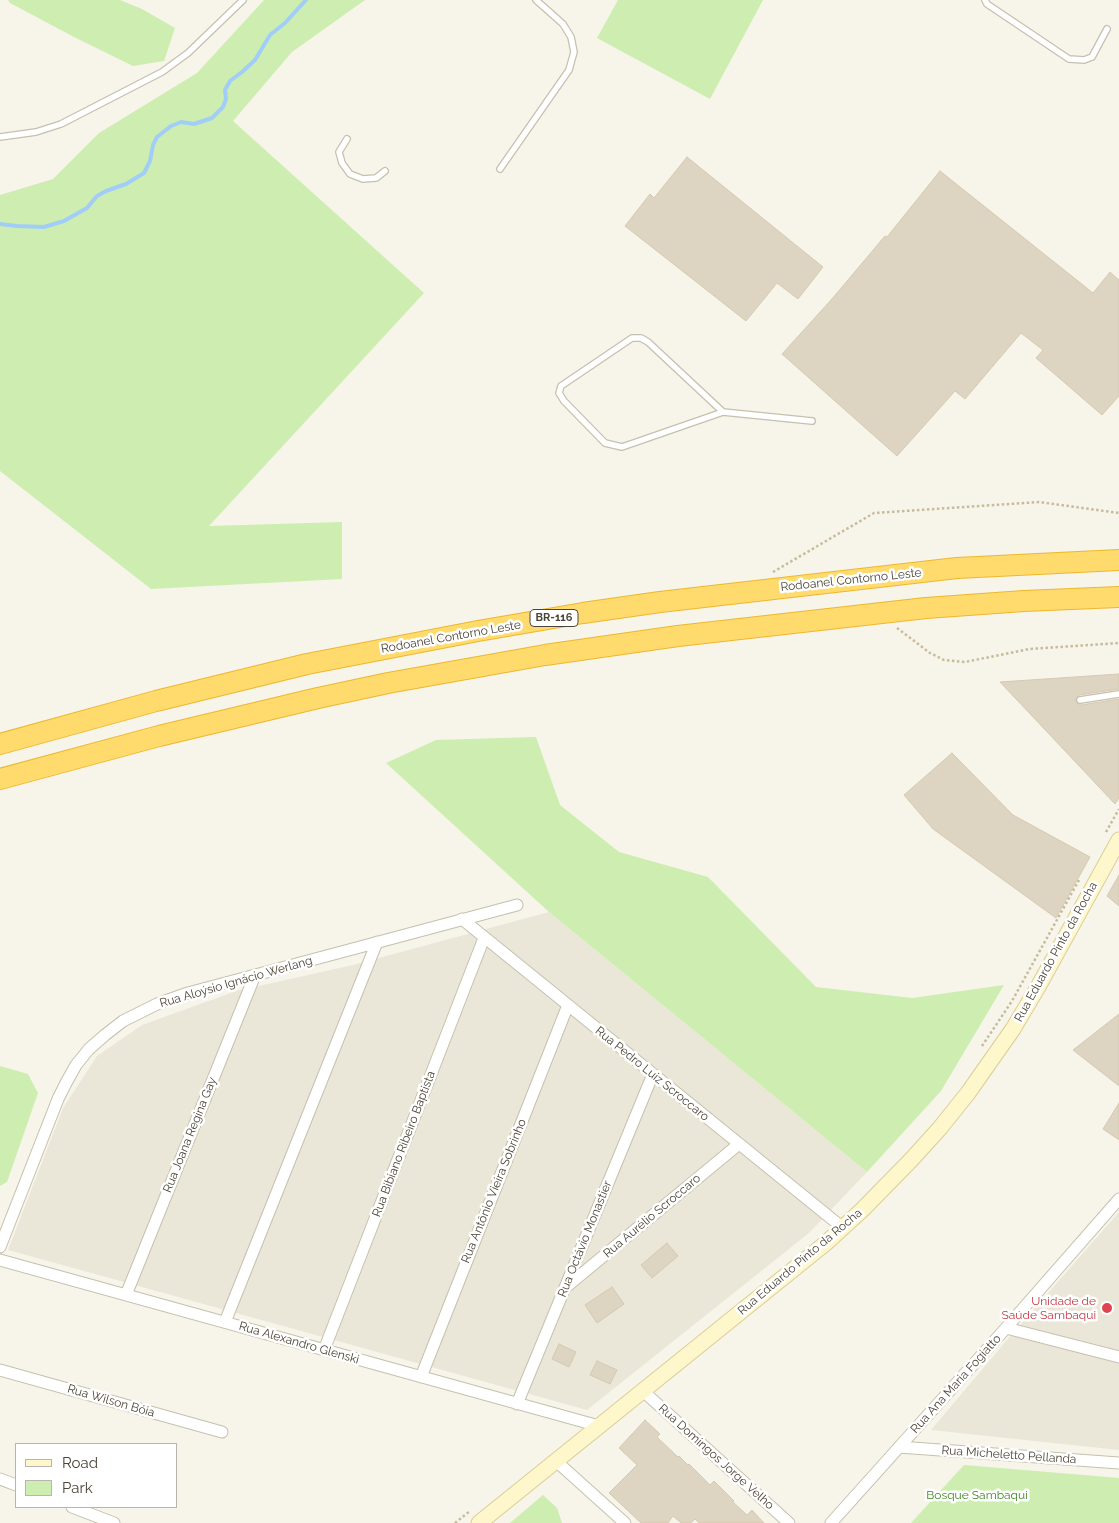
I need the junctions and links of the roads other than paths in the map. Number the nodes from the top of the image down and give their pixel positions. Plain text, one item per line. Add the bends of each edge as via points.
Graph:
1 (243, 0) edge
2 (536, 0) edge
3 (986, 0) edge
4 (1107, 29) dead end
5 (0, 137) edge
6 (347, 138) dead end
7 (500, 169) dead end
8 (385, 171) dead end
9 (722, 412) junction
10 (812, 421) dead end
11 (1119, 560) edge
12 (1119, 597) edge
13 (1119, 694) edge
14 (1080, 700) dead end
15 (0, 744) edge
16 (0, 779) edge
17 (1112, 838) edge
18 (517, 905) dead end
19 (462, 919) junction
20 (484, 938) junction
21 (377, 942) junction
22 (255, 975) junction
23 (568, 1005) junction
24 (653, 1074) junction
25 (738, 1144) junction
26 (1119, 1199) edge
27 (843, 1228) junction
28 (0, 1247) edge
29 (0, 1260) edge
30 (565, 1288) junction
31 (126, 1295) junction
32 (225, 1322) junction
33 (1006, 1328) junction
34 (324, 1350) junction
35 (1119, 1357) edge
36 (0, 1370) edge
37 (421, 1377) junction
38 (643, 1391) junction
39 (517, 1404) junction
40 (599, 1426) junction
41 (222, 1432) dead end
42 (899, 1447) junction
43 (556, 1461) junction
44 (1119, 1463) edge
45 (0, 1479) edge
46 (15, 1485) edge
47 (75, 1508) edge
48 (114, 1523) edge
49 (479, 1523) edge
50 (625, 1523) edge
51 (789, 1523) edge
52 (831, 1523) edge

1 - 5 lane via 188,53 162,72 61,124 36,132
2 - 7 lane via 563,24 571,37 574,52 569,70
3 - 4 lane via 987,4 1069,59 1092,57
6 - 8 lane via 339,152 350,174 363,179 376,178
9 - 9 lane via 622,447 605,443 559,393 561,386 632,338 641,338
9 - 10 lane
11 - 15 highway, Rodoanel Contorno Leste / BR-116 via 958,568 583,613 307,664
12 - 16 highway via 967,604 545,655 388,683 169,734
13 - 14 lane
17 - 27 main road, Rua Eduardo Pinto da Rocha via 1034,993 992,1060 934,1135
18 - 19 street, Rua Aloýsio Ignácio Werlang
19 - 20 street, Rua Pedro Luiz Scroccaro
19 - 21 street, Rua Aloýsio Ignácio Werlang
20 - 23 street, Rua Pedro Luiz Scroccaro
20 - 34 street, Rua Bibiano Ribeiro Baptista
21 - 22 street, Rua Aloýsio Ignácio Werlang
21 - 32 street
22 - 28 street, Rua Aloýsio Ignácio Werlang via 157,1004 123,1022 89,1049 76,1065 58,1099
22 - 31 street, Rua Joana Regina Gay
23 - 24 street, Rua Pedro Luiz Scroccaro
23 - 37 street, Rua Antônio Vieira Sobrinho
24 - 25 street, Rua Pedro Luiz Scroccaro
24 - 30 street, Rua Octávio Monastier
25 - 27 street, Rua Pedro Luiz Scroccaro
25 - 30 street, Rua Aurélio Scroccaro
26 - 33 street, Rua Ana Maria Fogiatto
27 - 38 main road, Rua Eduardo Pinto da Rocha
29 - 31 street, Rua Alexandro Glenski
30 - 39 street, Rua Octávio Monastier
31 - 32 street, Rua Alexandro Glenski
32 - 34 street, Rua Alexandro Glenski
33 - 35 street
33 - 42 street, Rua Ana Maria Fogiatto
34 - 37 street, Rua Alexandro Glenski
36 - 41 street, Rua Wilson Bóia
37 - 39 street, Rua Alexandro Glenski
38 - 40 main road, Rua Eduardo Pinto da Rocha
38 - 51 street, Rua Domingos Jorge Velho
39 - 40 street, Rua Alexandro Glenski
40 - 43 main road, Rua Eduardo Pinto da Rocha
42 - 44 street, Rua Micheletto Pellanda
42 - 52 street, Rua Ana Maria Fogiatto
43 - 49 main road, Rua Eduardo Pinto da Rocha
43 - 50 street
45 - 46 street
47 - 48 street

